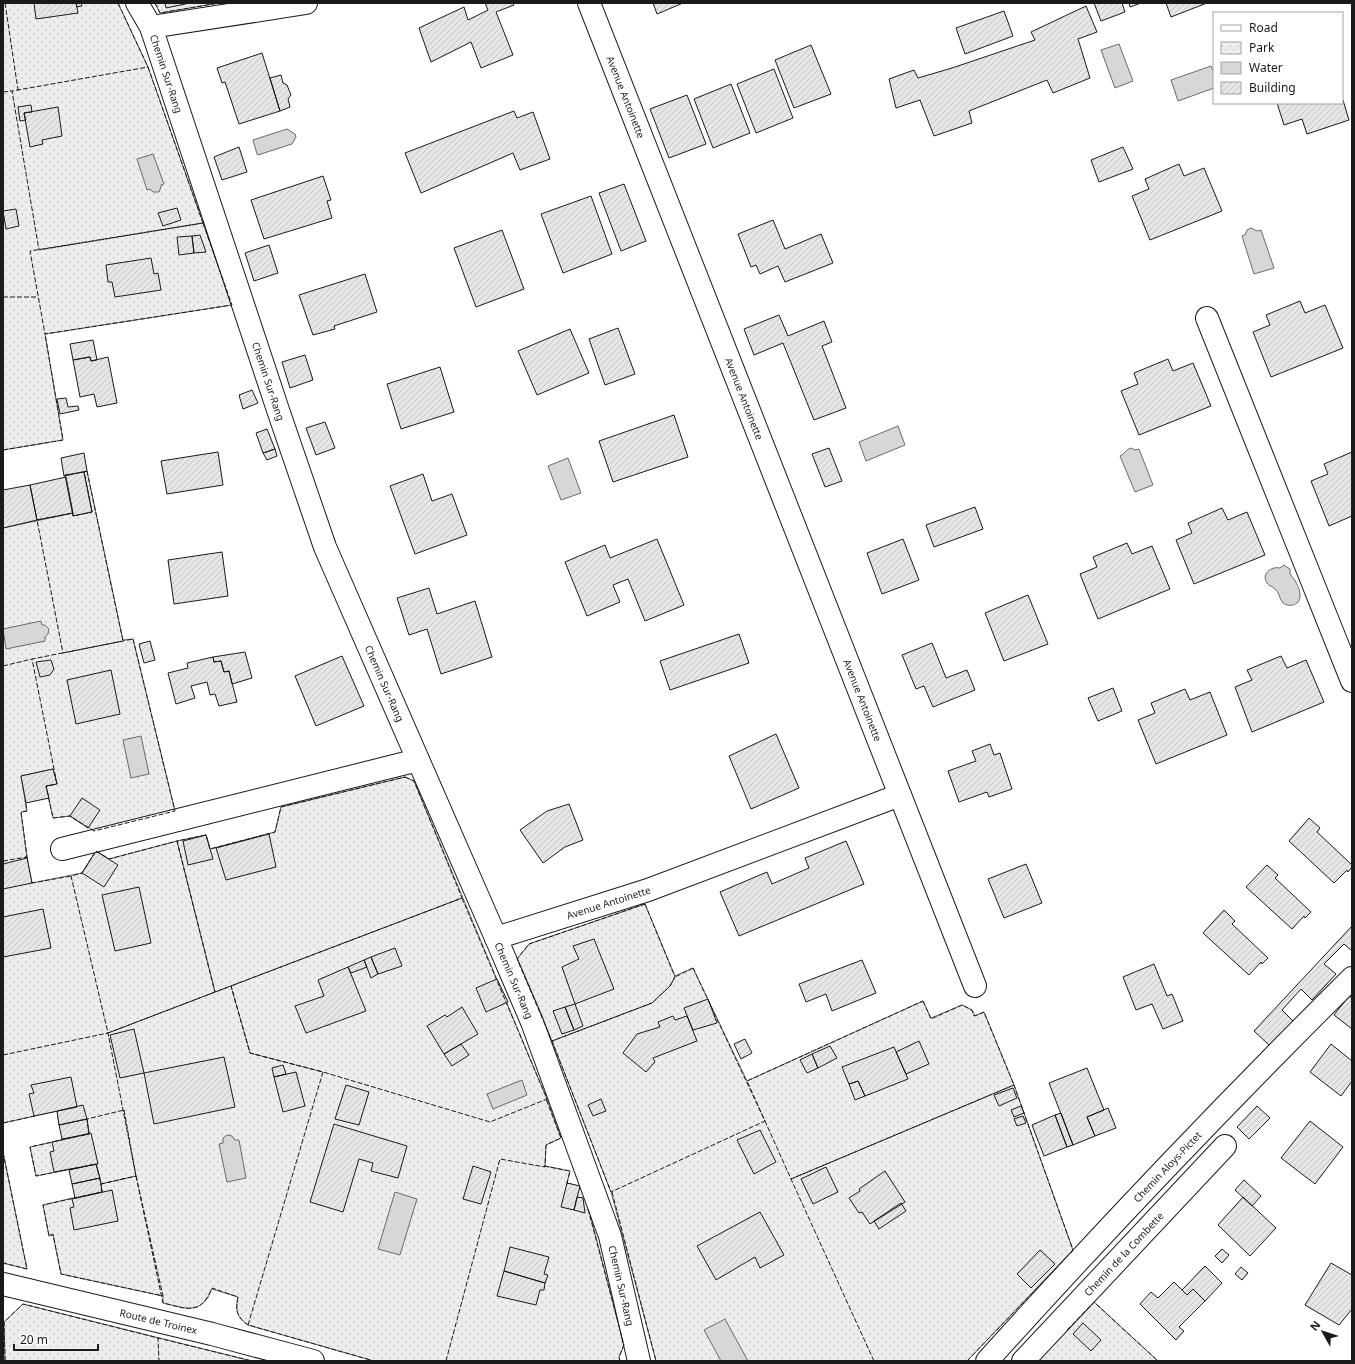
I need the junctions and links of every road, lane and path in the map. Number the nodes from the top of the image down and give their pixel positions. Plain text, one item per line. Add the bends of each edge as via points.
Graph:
1 (137, 3) edge
2 (306, 3) edge
3 (589, 3) edge
4 (151, 27) junction
5 (1207, 318) dead end
6 (1352, 681) edge
7 (418, 760) junction
8 (900, 795) junction
9 (62, 849) dead end
10 (496, 938) junction
11 (1352, 978) edge
12 (975, 986) dead end
13 (1225, 1146) dead end
14 (3, 1284) edge
15 (314, 1361) edge
16 (639, 1361) edge
17 (987, 1361) edge
18 (1023, 1361) edge

1 - 4 street, Chemin Sur-Rang
2 - 4 street
3 - 8 street, Avenue Antoinette
4 - 7 street, Chemin Sur-Rang via 325,547
5 - 6 street
7 - 9 street
7 - 10 street, Chemin Sur-Rang
8 - 10 street, Avenue Antoinette via 648,890
8 - 12 street, Avenue Antoinette
10 - 16 street, Chemin Sur-Rang via 532,1022 610,1236
11 - 17 street, Chemin Aloys-Pictet via 1148,1186
13 - 18 street, Chemin de la Combette
14 - 15 street, Route de Troinex

